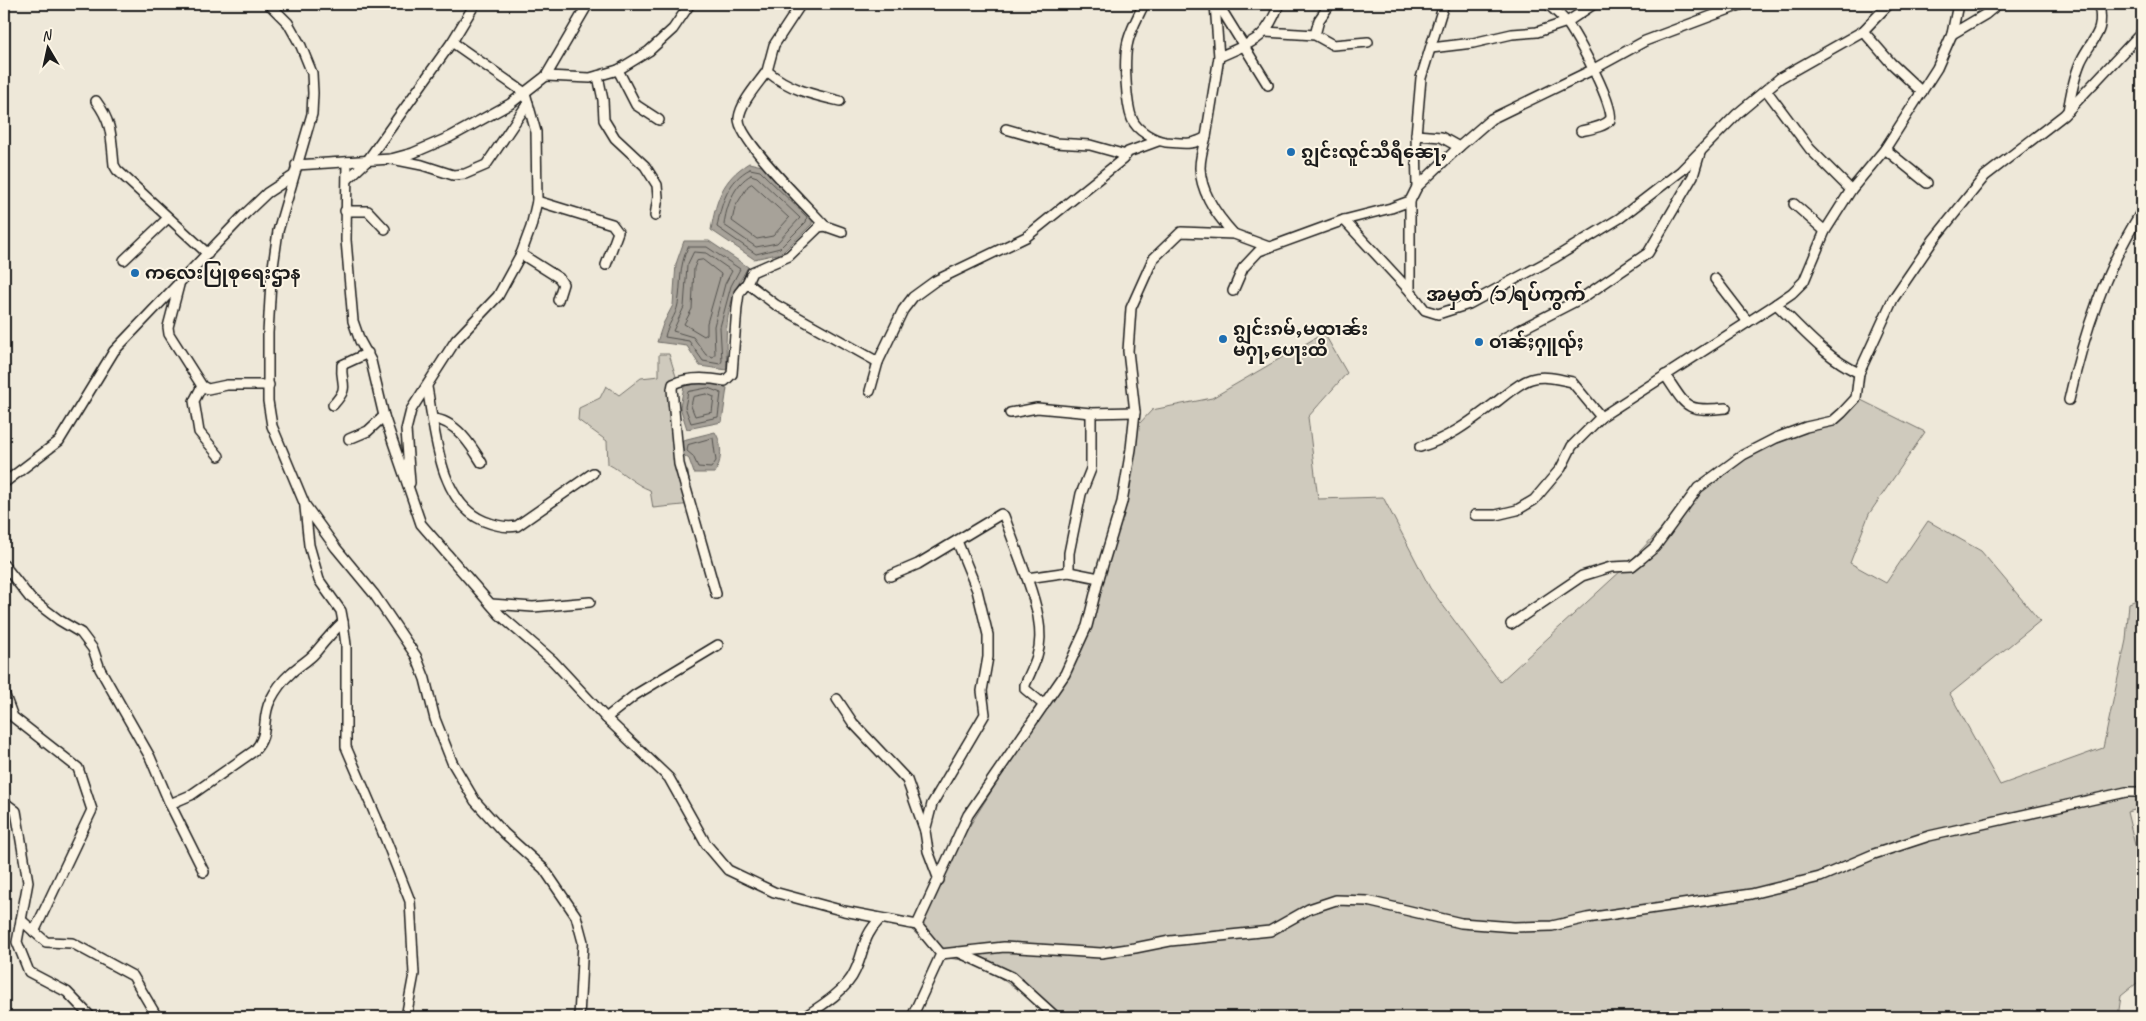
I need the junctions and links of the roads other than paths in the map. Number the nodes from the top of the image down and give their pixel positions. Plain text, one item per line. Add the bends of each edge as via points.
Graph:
1 (475, 4) edge
2 (588, 4) edge
3 (690, 4) edge
4 (1144, 4) edge
5 (1217, 4) edge
6 (1279, 4) edge
7 (1330, 4) edge
8 (1444, 4) edge
9 (1548, 4) edge
10 (1594, 4) edge
11 (1743, 4) edge
12 (1889, 4) edge
13 (1958, 4) edge
14 (1998, 4) edge
15 (2099, 4) edge
16 (273, 5) edge
17 (797, 6) edge
18 (1567, 22) junction
19 (1863, 31) junction
20 (1265, 32) junction
21 (2142, 32) edge
22 (1952, 34) junction
23 (1315, 35) junction
24 (452, 42) junction
25 (1368, 42) dead end
26 (1244, 45) junction
27 (1431, 48) junction
28 (1219, 57) junction
29 (618, 70) junction
30 (1592, 70) junction
31 (767, 72) junction
32 (546, 76) junction
33 (598, 76) junction
34 (1268, 85) dead end
35 (1766, 90) junction
36 (1922, 92) junction
37 (525, 94) junction
38 (96, 101) dead end
39 (840, 101) dead end
40 (528, 103) junction
41 (2068, 111) junction
42 (659, 120) dead end
43 (1006, 129) dead end
44 (1581, 131) dead end
45 (1416, 135) junction
46 (1206, 137) junction
47 (1158, 141) junction
48 (1459, 147) junction
49 (1885, 149) junction
50 (1701, 150) junction
51 (1126, 155) junction
52 (390, 159) junction
53 (367, 161) junction
54 (348, 162) junction
55 (296, 165) junction
56 (293, 176) junction
57 (348, 179) junction
58 (1927, 183) dead end
59 (1417, 187) junction
60 (1851, 190) junction
61 (537, 201) junction
62 (1410, 201) junction
63 (1794, 204) dead end
64 (2142, 211) edge
65 (345, 212) junction
66 (655, 216) dead end
67 (168, 218) junction
68 (1344, 220) junction
69 (826, 226) junction
70 (385, 229) dead end
71 (1825, 231) junction
72 (842, 232) dead end
73 (1234, 234) junction
74 (1269, 247) junction
75 (208, 254) junction
76 (522, 254) junction
77 (124, 260) dead end
78 (606, 265) dead end
79 (1715, 279) dead end
80 (747, 283) junction
81 (179, 284) junction
82 (1233, 291) dead end
83 (1410, 291) junction
84 (558, 300) dead end
85 (1776, 304) junction
86 (1748, 322) junction
87 (1504, 338) dead end
88 (368, 354) junction
89 (878, 362) junction
90 (1859, 373) junction
91 (1665, 375) junction
92 (269, 385) junction
93 (202, 386) junction
94 (427, 386) junction
95 (870, 391) dead end
96 (2069, 400) dead end
97 (333, 405) dead end
98 (1726, 408) dead end
99 (1134, 412) junction
100 (1010, 413) dead end
101 (1092, 413) junction
102 (384, 416) junction
103 (1601, 416) junction
104 (433, 419) junction
105 (349, 438) dead end
106 (1420, 447) dead end
107 (219, 456) dead end
108 (482, 463) dead end
109 (593, 473) dead end
110 (4, 483) edge
111 (411, 494) junction
112 (305, 505) junction
113 (1475, 515) dead end
114 (957, 541) junction
115 (4, 565) edge
116 (1069, 572) junction
117 (890, 576) dead end
118 (1027, 578) junction
119 (1099, 578) junction
120 (716, 594) dead end
121 (590, 602) dead end
122 (491, 604) junction
123 (343, 622) junction
124 (1511, 624) dead end
125 (718, 645) dead end
126 (4, 693) edge
127 (837, 699) dead end
128 (1044, 705) junction
129 (606, 718) junction
130 (2142, 792) edge
131 (4, 802) edge
132 (170, 804) junction
133 (925, 831) junction
134 (204, 872) dead end
135 (939, 880) junction
136 (21, 920) junction
137 (880, 920) junction
138 (917, 925) junction
139 (34, 932) junction
140 (958, 952) junction
141 (941, 954) junction
142 (92, 1017) edge
143 (158, 1017) edge
144 (406, 1017) edge
145 (580, 1017) edge
146 (804, 1017) edge
147 (912, 1017) edge
148 (1056, 1017) edge

1 - 24 street
2 - 32 street
3 - 29 street via 673,29 649,51
4 - 47 street via 1127,46 1129,104 1133,120
5 - 26 street
5 - 28 street
6 - 20 street
7 - 23 street via 1319,20
8 - 27 street
9 - 18 street
10 - 18 street
11 - 30 street via 1645,41
12 - 19 street
13 - 22 street
14 - 22 street
15 - 41 street via 2101,28 2082,61 2072,87
16 - 55 street via 288,23 312,73 312,114
17 - 31 street via 774,46
18 - 27 street via 1537,32
18 - 30 street via 1584,47
19 - 35 street via 1780,78
19 - 36 street
20 - 23 street
20 - 26 street
21 - 41 street
22 - 36 street
23 - 25 street via 1333,45
24 - 37 street
24 - 53 street
26 - 28 street
26 - 34 street
27 - 45 street via 1421,78
28 - 46 street
29 - 33 street
29 - 42 street via 636,105
30 - 44 street via 1610,104 1612,115 1610,121
30 - 48 street via 1491,119
31 - 39 street via 780,83
31 - 69 street via 738,119 760,156
32 - 33 street
32 - 37 street
33 - 66 street via 604,100 604,120 614,138 645,166 657,185
35 - 50 street
35 - 60 street via 1810,149
36 - 49 street
37 - 40 street
37 - 52 street via 450,137
38 - 67 street via 107,115 111,128 116,170
40 - 52 street via 486,164 465,174 453,175 422,164
40 - 61 street via 536,132
41 - 90 street via 1985,176 1934,239 1893,299
43 - 51 street via 1055,144 1090,145
45 - 48 street via 1441,137
45 - 59 street
46 - 47 street via 1189,144
46 - 73 street via 1200,170 1205,190 1219,218
47 - 51 street
48 - 59 street
49 - 58 street
49 - 60 street
50 - 83 street via 1680,171 1620,218 1469,304 1438,314 1425,310
50 - 87 street via 1693,176 1648,253 1582,298
51 - 89 street via 1026,237 935,281 913,297 903,310
52 - 53 street
53 - 54 street
53 - 57 street
54 - 55 street
54 - 57 street
55 - 56 street
56 - 75 street via 267,193
56 - 92 street via 278,231 271,281
57 - 65 street
59 - 62 street
60 - 71 street
61 - 76 street
61 - 78 street via 612,224 618,232
62 - 68 street
62 - 83 street
63 - 71 street
64 - 96 street via 2123,242 2094,309
65 - 70 street via 368,211
65 - 88 street via 353,321
67 - 75 street
67 - 77 street
68 - 74 street
68 - 83 street
69 - 72 street
69 - 80 street via 819,227 789,256 752,272
71 - 85 street via 1804,281
73 - 74 street
73 - 99 street via 1181,232 1153,259 1131,308 1128,351
74 - 82 street via 1243,268
75 - 81 street
76 - 84 street via 559,278 563,284
76 - 94 street via 498,296 456,340
79 - 86 street
80 - 89 street via 776,305
80 - 120 street via 739,293 732,374 724,381 677,382 672,389 679,464
81 - 93 street via 169,334
81 - 110 street via 114,351 58,441
85 - 86 street
85 - 90 street via 1815,342
86 - 91 street
88 - 97 street via 342,365 343,394
88 - 102 street
89 - 95 street
90 - 124 street via 1856,398 1833,421 1776,438 1743,455 1698,488 1655,547 1632,566 1611,567 1582,576
91 - 98 street via 1691,408
91 - 103 street
92 - 93 street via 227,385 208,389
92 - 112 street via 272,426
93 - 107 street via 194,400 200,432
94 - 104 street
94 - 111 street via 418,396 407,420
99 - 101 street
99 - 119 street via 1122,502
100 - 101 street via 1037,408
101 - 116 street via 1092,469 1081,494
102 - 105 street via 368,431
102 - 111 street
103 - 106 street via 1572,382 1549,377 1531,379 1463,427 1440,441
103 - 113 street via 1572,446 1560,468 1534,500 1517,510
104 - 108 street via 449,423
104 - 109 street via 438,452 454,494 474,517 492,524 517,526
111 - 122 street via 422,524
112 - 123 street via 310,545 320,580 341,611
112 - 145 street via 374,594 416,656 452,762 475,801 504,834 544,869 576,916 583,942
114 - 117 street
114 - 118 street via 997,515 1004,516
114 - 133 street via 977,590 988,635 982,692 985,714 932,804
115 - 132 street via 30,598 81,633 93,648 100,669 150,757
116 - 118 street
116 - 119 street
118 - 128 street via 1034,599 1040,640 1025,689
119 - 128 street via 1088,626 1065,674
121 - 122 street via 533,607
122 - 129 street via 553,661
123 - 132 street via 276,691 269,703 261,744 190,795
123 - 144 street via 346,747 410,901 414,974
125 - 129 street via 635,695
126 - 139 street via 13,717 78,768 92,810
127 - 133 street via 853,723 908,780
128 - 135 street via 968,815
129 - 137 street via 669,778 706,844 728,870 774,892
130 - 140 street via 2126,792 1929,836 1874,854 1820,877 1751,894 1552,926 1461,923 1366,901 1336,900 1309,909 1270,931 1170,940 1101,953 1004,947
131 - 136 street via 16,811 28,882
132 - 134 street
133 - 135 street via 928,851
135 - 138 street
136 - 139 street
136 - 142 street via 17,942 29,972 67,992
137 - 138 street
137 - 146 street via 867,934 854,973 846,985
138 - 141 street
139 - 143 street via 46,942 72,943 132,976
140 - 141 street
140 - 148 street via 1012,977
141 - 147 street

